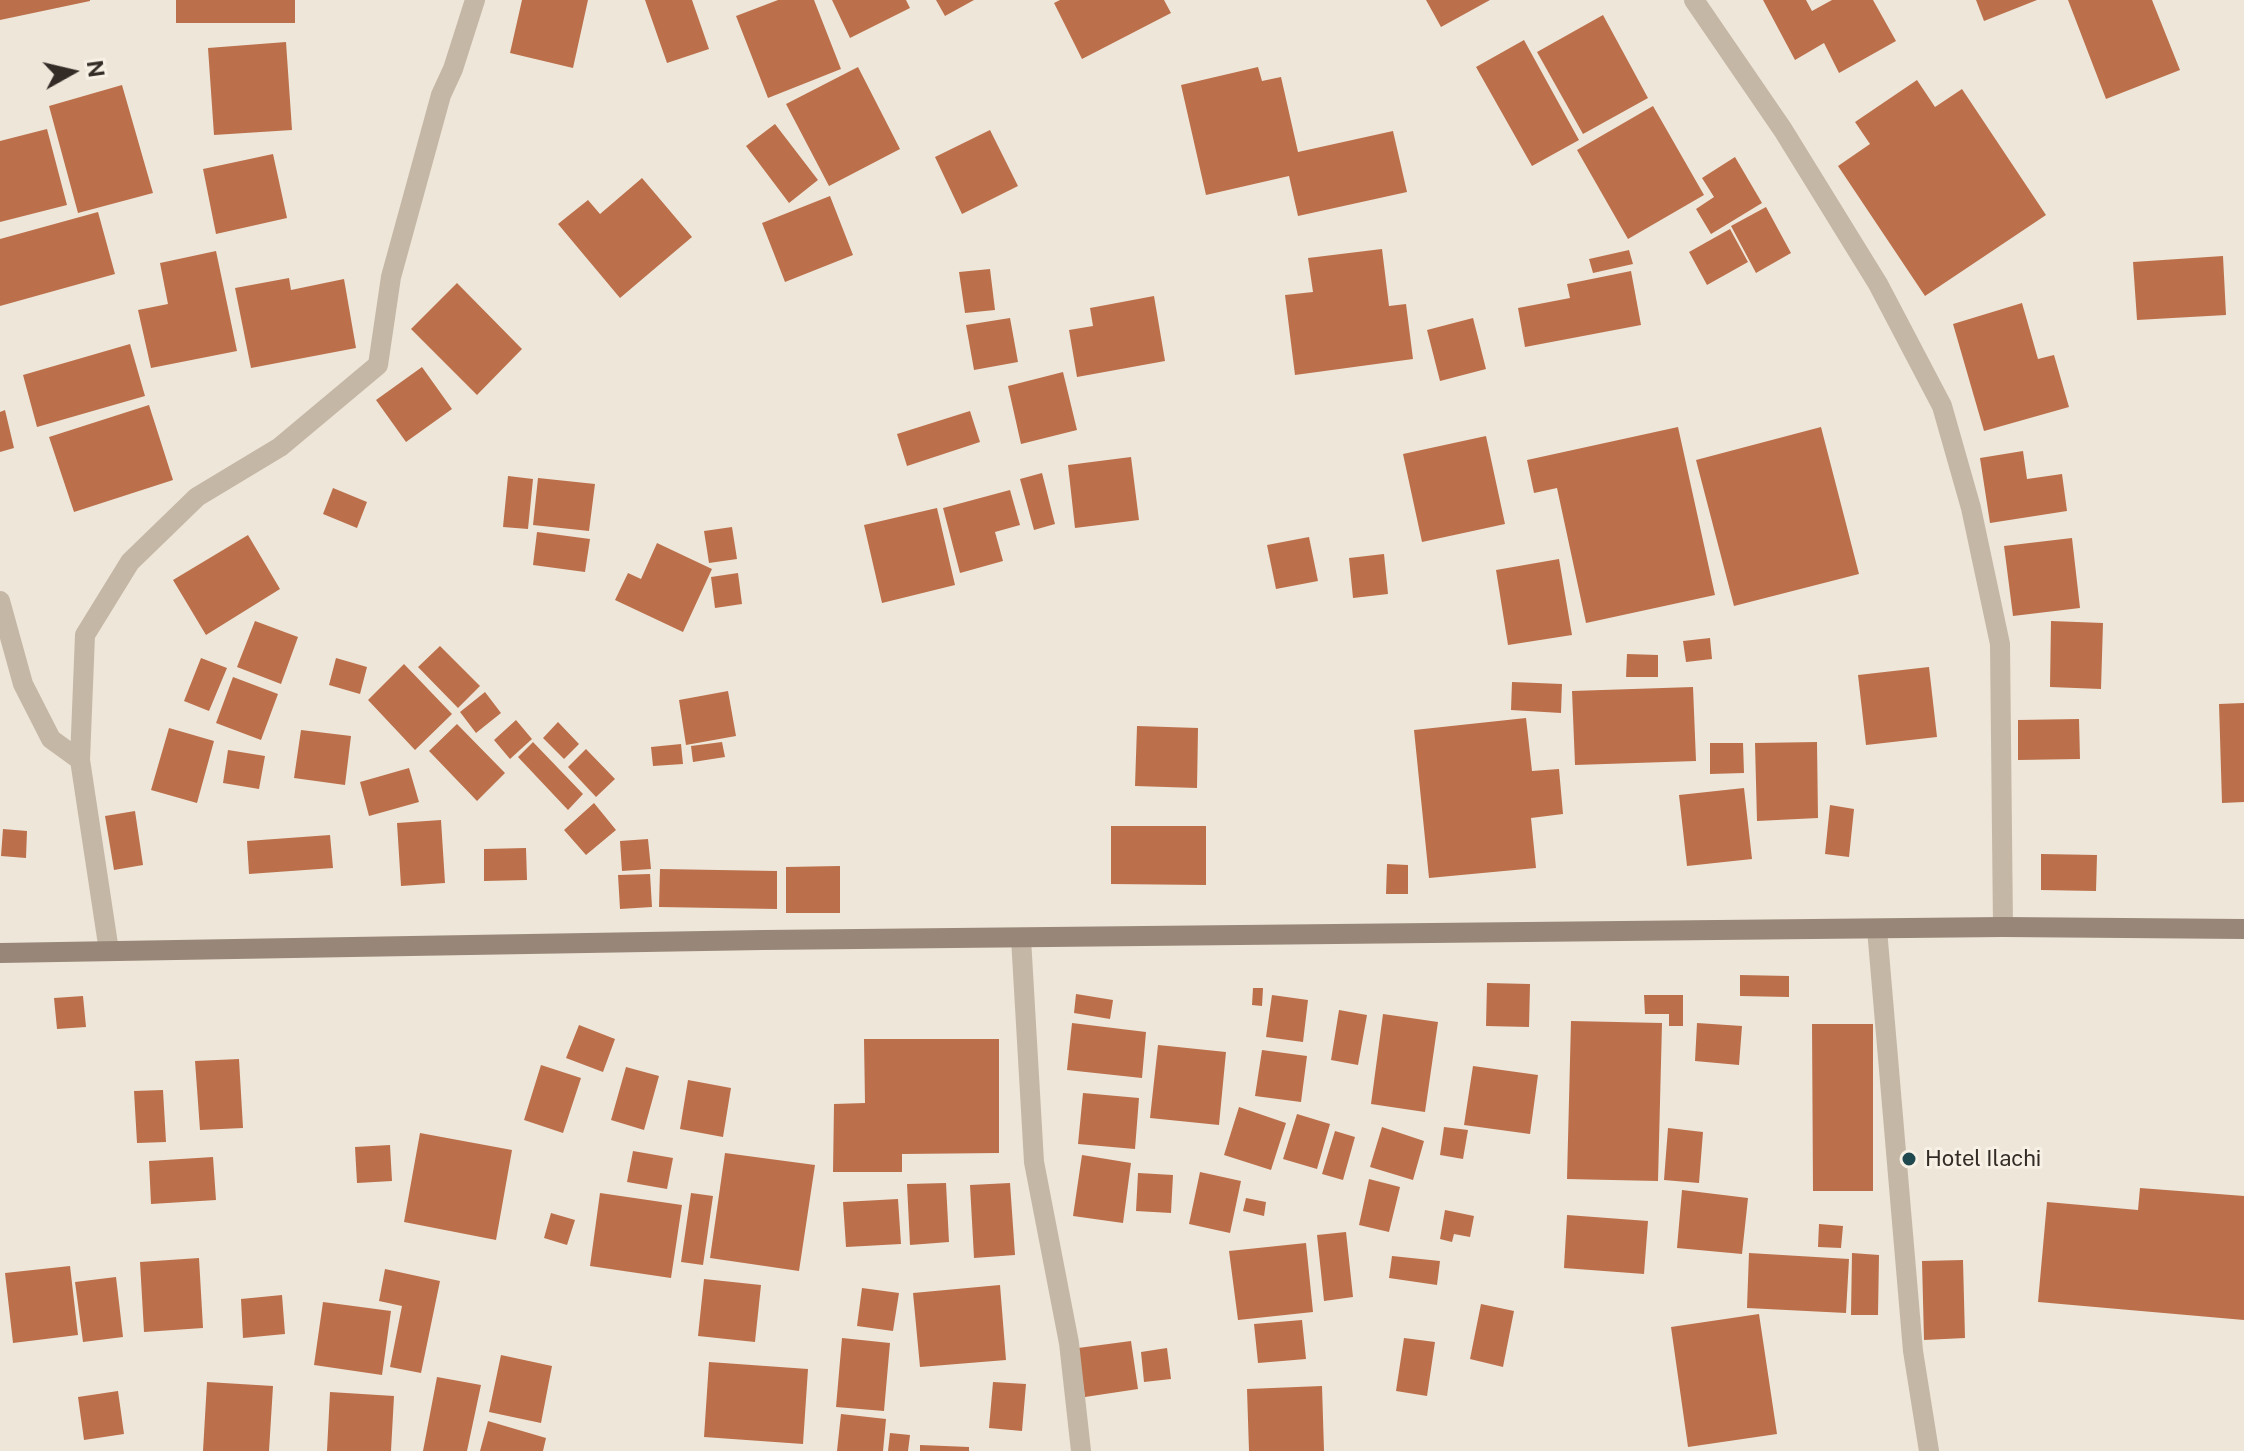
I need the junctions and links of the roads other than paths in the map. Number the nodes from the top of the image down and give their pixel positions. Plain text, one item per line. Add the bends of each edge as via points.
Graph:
1 (475, 0) edge
2 (1694, 0) edge
3 (0, 601) edge
4 (80, 760) junction
5 (2003, 927) junction
6 (1877, 929) junction
7 (2244, 929) edge
8 (1021, 938) junction
9 (109, 951) junction
10 (0, 953) edge
11 (1081, 1451) edge
12 (1929, 1451) edge

1 - 4 street via 441,95 391,277 378,365 280,447 197,497 130,562 85,635
2 - 5 street via 1783,130 1878,284 1942,406 1971,508 2000,644
3 - 4 street via 23,684 51,739
4 - 9 street
5 - 6 main road
5 - 7 main road
6 - 8 main road
6 - 12 street via 1913,1351
8 - 9 main road
8 - 11 street via 1034,1162 1069,1343
9 - 10 main road

